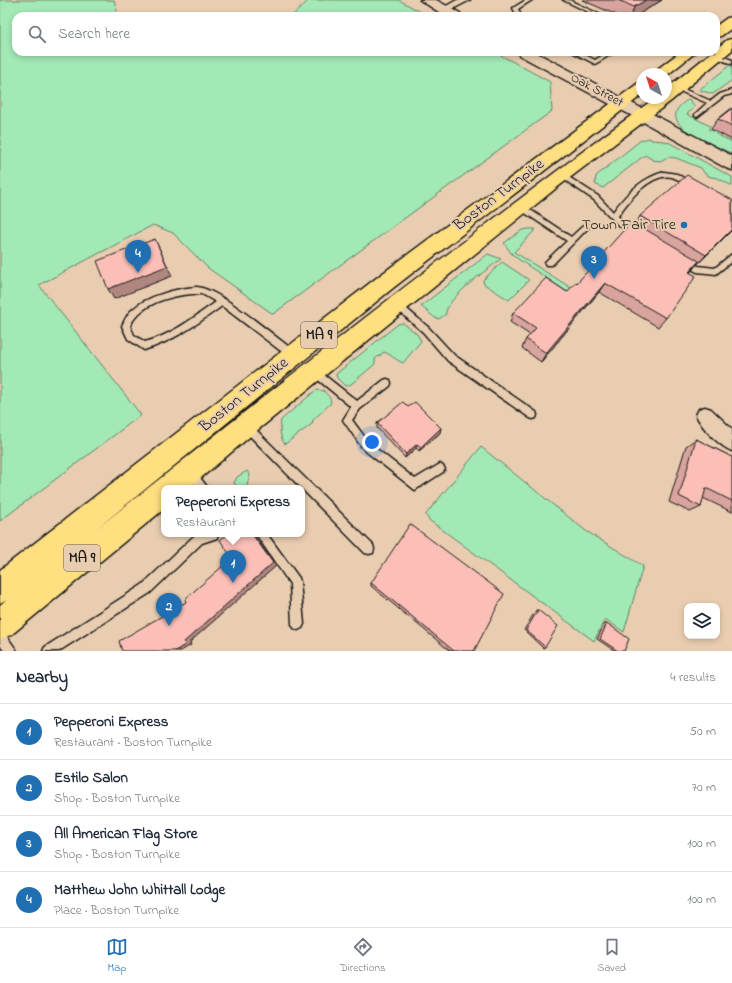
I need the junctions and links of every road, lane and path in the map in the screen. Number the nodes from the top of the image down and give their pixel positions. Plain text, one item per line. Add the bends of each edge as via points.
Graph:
1 (426, 0) edge
2 (465, 0) edge
3 (530, 0) edge
4 (565, 0) edge
5 (448, 12) edge
6 (451, 12) edge
7 (517, 12) edge
8 (592, 12) edge
9 (732, 21) edge
10 (720, 29) edge
11 (732, 43) edge
12 (720, 53) edge
13 (534, 56) edge
14 (583, 56) edge
15 (605, 56) edge
16 (682, 56) edge
17 (716, 56) joint
18 (732, 62) edge
19 (667, 68) edge
20 (636, 91) edge
21 (672, 92) edge
22 (732, 92) edge
23 (672, 95) edge
24 (620, 103) junction
25 (711, 103) junction
26 (657, 104) edge
27 (644, 115) junction
28 (697, 115) dead end
29 (732, 164) edge
30 (562, 176) junction
31 (702, 189) edge
32 (521, 207) junction
33 (614, 216) junction
34 (587, 226) dead end
35 (642, 237) edge
36 (572, 241) junction
37 (732, 257) edge
38 (678, 258) edge
39 (549, 263) dead end
40 (221, 302) junction
41 (397, 305) junction
42 (294, 356) junction
43 (314, 370) junction
44 (387, 383) dead end
45 (357, 406) junction
46 (533, 415) dead end
47 (705, 415) dead end
48 (245, 425) junction
49 (732, 442) edge
50 (440, 469) dead end
51 (190, 471) junction
52 (173, 485) edge
53 (201, 485) edge
54 (161, 494) edge
55 (199, 537) edge
56 (263, 537) edge
57 (369, 549) dead end
58 (0, 588) edge
59 (0, 624) edge
60 (298, 624) dead end
61 (0, 636) edge
62 (11, 651) edge
63 (49, 651) edge

1 - 5 street
2 - 6 street
3 - 7 lane via 515,8
4 - 8 lane
9 - 10 highway
11 - 12 highway, Boston Turnpike / MA 9
13 - 24 street, Oak Street
14 - 15 lane via 595,62
16 - 19 highway
17 - 18 lane
17 - 21 highway, Boston Turnpike / MA 9
20 - 24 highway, Boston Turnpike / MA 9
22 - 25 lane
23 - 25 lane
24 - 27 street, Oak Street
24 - 42 highway, Boston Turnpike / MA 9
25 - 28 lane
26 - 27 highway, Boston Turnpike / MA 9
27 - 29 street, Oak Street
27 - 30 highway, Boston Turnpike / MA 9
30 - 32 highway, Boston Turnpike / MA 9
30 - 33 lane via 596,198
31 - 33 lane via 671,175 656,176 636,190
32 - 36 lane
32 - 41 highway, Boston Turnpike / MA 9
33 - 35 lane
34 - 36 lane
36 - 39 lane
37 - 38 lane via 716,271 697,269
40 - 40 lane via 204,291 186,290 148,302 130,316 126,326 131,337 144,346 158,343 180,332
40 - 42 lane
41 - 43 highway, Boston Turnpike / MA 9
41 - 46 lane via 426,330 451,358
42 - 58 highway, Boston Turnpike / MA 9
43 - 45 lane
43 - 48 highway, Boston Turnpike / MA 9
44 - 45 lane
45 - 50 lane via 347,420 366,446 416,484
47 - 49 street
48 - 51 highway, Boston Turnpike / MA 9
48 - 57 lane
51 - 52 highway, Boston Turnpike / MA 9
51 - 53 lane
54 - 59 highway, MA 9
55 - 63 lane via 146,589
56 - 60 lane via 295,582
61 - 62 lane

